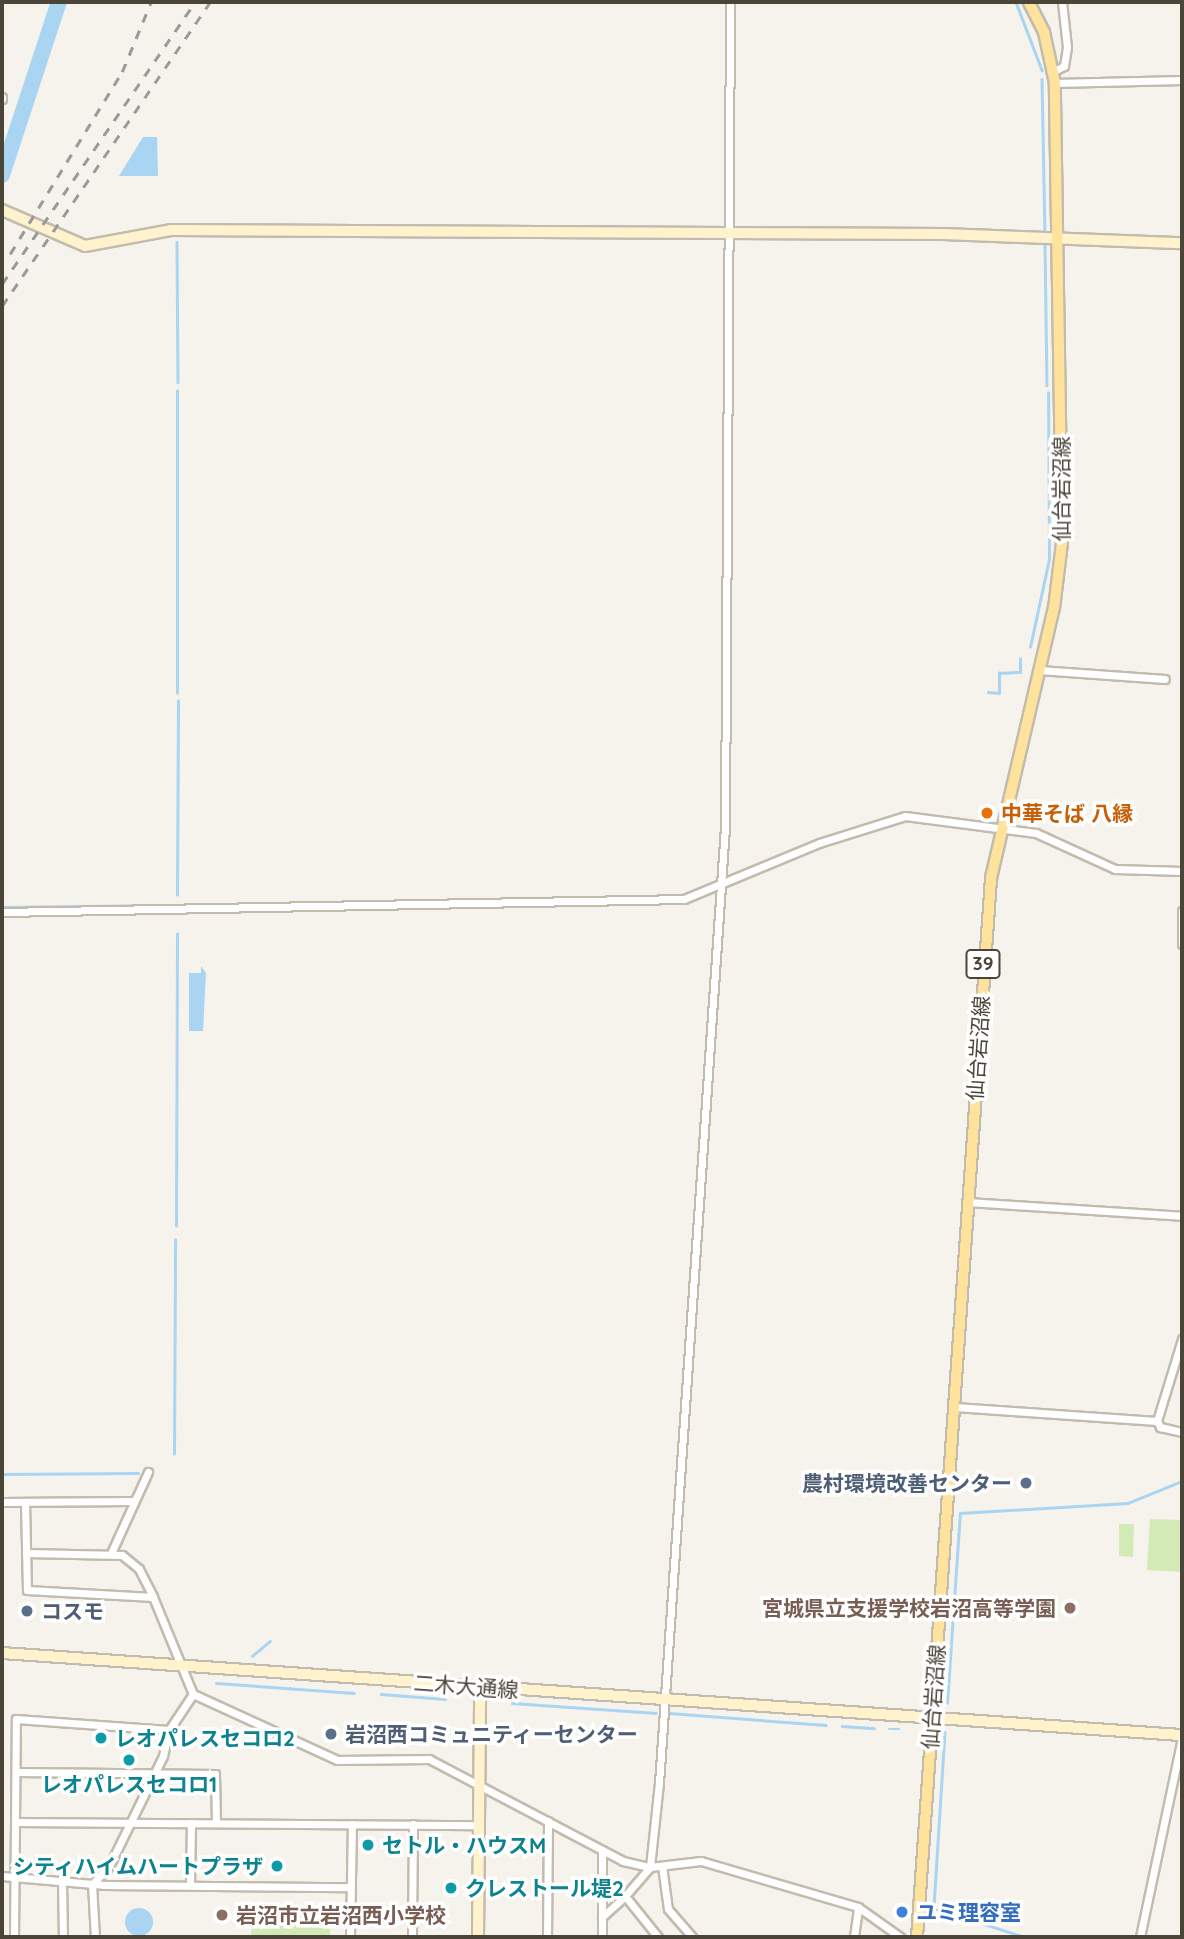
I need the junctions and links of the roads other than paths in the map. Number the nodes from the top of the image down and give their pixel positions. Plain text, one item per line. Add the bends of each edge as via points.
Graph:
1 (730, 2) edge
2 (1029, 2) edge
3 (1062, 2) edge
4 (1054, 77) junction
5 (1182, 80) edge
6 (2, 210) edge
7 (729, 233) junction
8 (1058, 239) junction
9 (1182, 243) edge
10 (1039, 670) junction
11 (1165, 680) dead end
12 (1001, 828) junction
13 (1182, 872) edge
14 (718, 886) junction
15 (1182, 911) edge
16 (2, 912) edge
17 (1182, 944) edge
18 (967, 1202) junction
19 (1182, 1216) edge
20 (1182, 1339) edge
21 (1180, 1355) edge
22 (955, 1406) junction
23 (1157, 1420) junction
24 (1182, 1432) edge
25 (148, 1472) dead end
26 (134, 1501) junction
27 (2, 1502) edge
28 (25, 1502) junction
29 (111, 1551) junction
30 (26, 1553) junction
31 (153, 1597) junction
32 (2, 1653) edge
33 (183, 1665) junction
34 (480, 1687) junction
35 (193, 1695) junction
36 (664, 1699) junction
37 (930, 1717) junction
38 (169, 1730) junction
39 (1182, 1737) edge
40 (17, 1772) junction
41 (155, 1773) junction
42 (479, 1782) junction
43 (548, 1821) junction
44 (16, 1822) junction
45 (130, 1822) junction
46 (191, 1823) junction
47 (216, 1823) junction
48 (352, 1824) junction
49 (413, 1824) junction
50 (478, 1825) junction
51 (602, 1850) junction
52 (662, 1866) junction
53 (650, 1867) junction
54 (2, 1876) edge
55 (15, 1877) junction
56 (62, 1881) junction
57 (92, 1884) junction
58 (190, 1885) junction
59 (349, 1887) junction
60 (625, 1896) junction
61 (858, 1907) junction
62 (602, 1917) junction
63 (14, 1937) edge
64 (63, 1937) edge
65 (95, 1937) edge
66 (350, 1937) edge
67 (412, 1937) edge
68 (478, 1937) edge
69 (547, 1937) edge
70 (602, 1937) edge
71 (658, 1937) edge
72 (692, 1937) edge
73 (854, 1937) edge
74 (900, 1937) edge
75 (917, 1937) edge
76 (1140, 1937) edge

1 - 7 street
2 - 4 main road, 仙台岩沼線 / 39
3 - 4 street via 1067,47 1064,66
4 - 5 street
4 - 8 main road, 仙台岩沼線 / 39
6 - 7 street via 85,246 172,230
7 - 8 street
7 - 14 street via 727,724
8 - 9 street
8 - 10 main road, 仙台岩沼線 / 39 via 1062,542
10 - 11 street
10 - 12 main road, 仙台岩沼線 / 39
12 - 13 street via 1036,833 1115,869
12 - 14 street via 905,816 819,843
12 - 18 main road, 仙台岩沼線 / 39 via 986,930
14 - 16 street via 657,900
14 - 36 street
15 - 17 street
18 - 19 street
18 - 22 main road, 仙台岩沼線 / 39
20 - 21 street
21 - 23 street
22 - 23 street
22 - 37 main road, 仙台岩沼線 / 39
23 - 24 street via 1160,1427
25 - 26 street
26 - 28 street
26 - 29 street
27 - 28 street
28 - 30 street
29 - 30 street
29 - 31 street via 139,1569
30 - 31 street via 27,1590
31 - 33 street
32 - 33 street, 二木大通線
33 - 34 street, 二木大通線
33 - 35 street
34 - 36 street, 二木大通線
34 - 42 street
35 - 38 street
35 - 42 street via 337,1760 429,1759
36 - 37 street, 二木大通線
36 - 53 street
37 - 39 street, 二木大通線
37 - 75 main road, 仙台岩沼線 / 39
38 - 40 street via 16,1719
38 - 41 street
39 - 76 street
40 - 41 street
40 - 44 street
41 - 45 street
41 - 47 street via 215,1774
42 - 43 street
42 - 50 street
43 - 51 street
43 - 69 street
44 - 45 street
44 - 55 street
45 - 46 street
45 - 57 street
46 - 47 street
46 - 58 street
47 - 48 street
48 - 49 street
48 - 59 street
49 - 50 street
49 - 67 street
50 - 68 street
51 - 53 street
51 - 62 street
52 - 53 street
52 - 61 street via 701,1861
52 - 72 street via 668,1909
53 - 60 street
54 - 55 street
55 - 56 street
55 - 63 street
56 - 57 street
56 - 64 street
57 - 58 street
57 - 65 street
58 - 59 street
59 - 66 street
60 - 62 street
60 - 71 street
61 - 73 street
61 - 74 street
62 - 70 street

